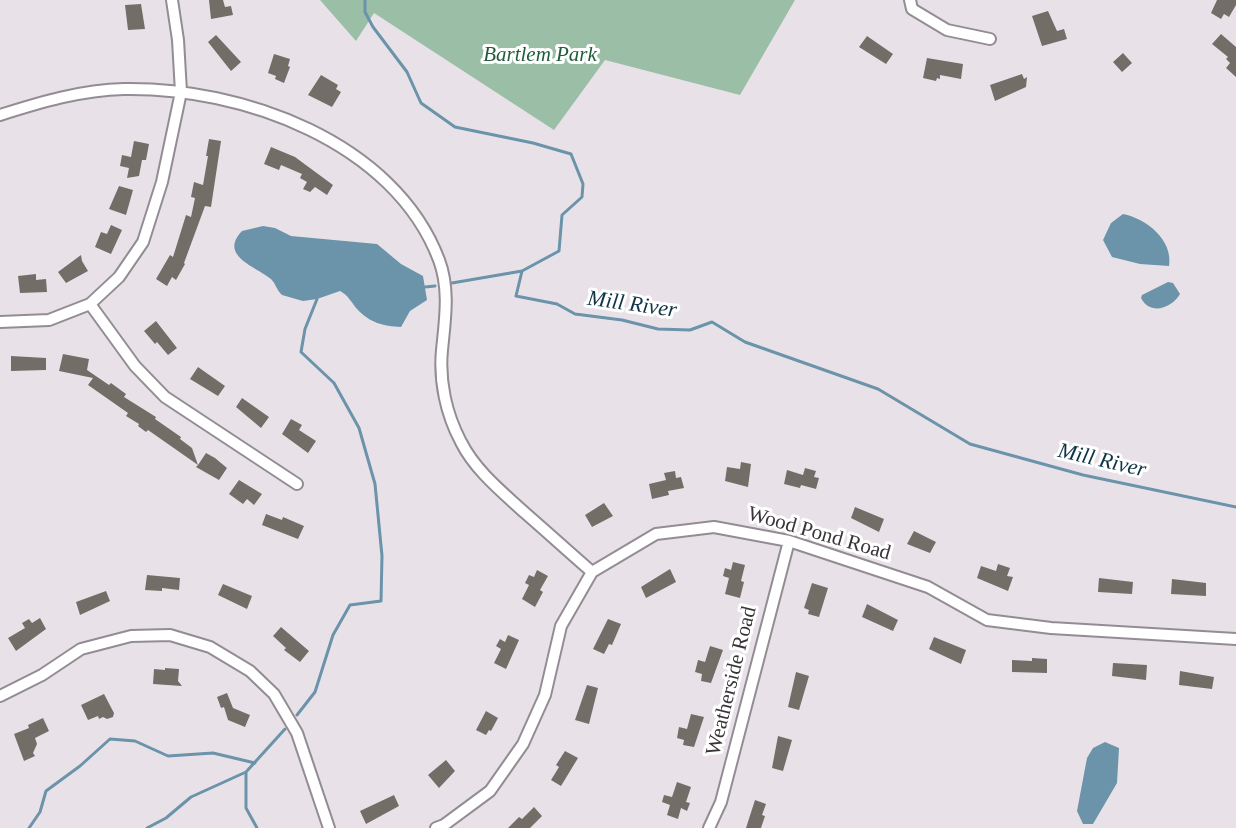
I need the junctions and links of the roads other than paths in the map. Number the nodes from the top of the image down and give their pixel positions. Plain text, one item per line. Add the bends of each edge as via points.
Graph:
1 (172, 0) edge
2 (910, 0) edge
3 (990, 39) dead end
4 (181, 92) junction
5 (0, 115) edge
6 (90, 304) junction
7 (0, 322) edge
8 (297, 484) dead end
9 (789, 541) junction
10 (592, 572) junction
11 (1236, 639) edge
12 (0, 696) edge
13 (329, 828) edge
14 (436, 828) edge
15 (709, 828) edge

1 - 4 street
2 - 3 street via 912,9 947,30
4 - 5 street via 123,89 63,96
4 - 6 street via 162,182 143,242 119,277
4 - 10 street via 237,102 299,125 378,174 404,199 425,229 440,262 446,303 442,381 448,411 461,443 500,490
6 - 7 street via 49,320
6 - 8 street via 135,366 165,397
9 - 10 street, Wood Pond Road via 714,527 656,534
9 - 11 street, Wood Pond Road via 928,587 987,620 1051,628
9 - 15 street, Weatherside Road via 721,802
10 - 14 street, Wood Pond Road via 561,626 544,695 524,744 490,791
12 - 13 street via 81,649 131,636 170,635 210,647 250,671 274,694 297,733

